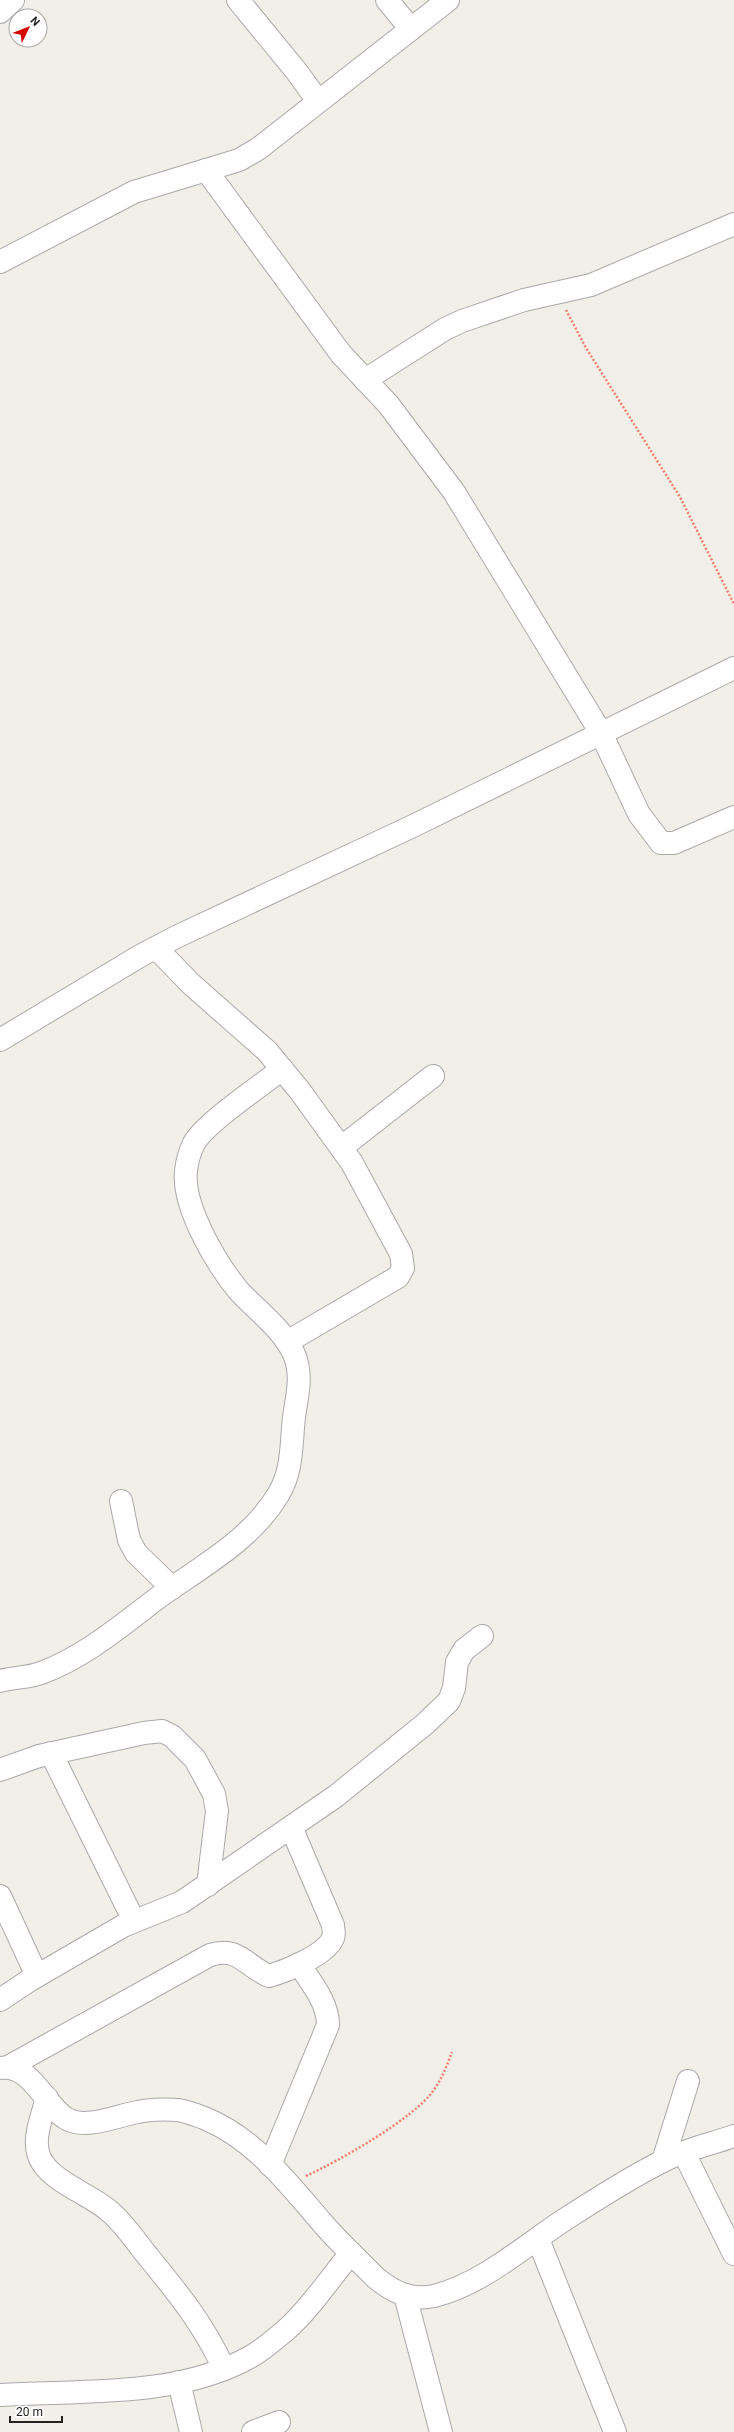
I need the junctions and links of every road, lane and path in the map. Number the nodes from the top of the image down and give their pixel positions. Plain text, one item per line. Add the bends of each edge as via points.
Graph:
1 (13, 0) edge
2 (238, 0) edge
3 (387, 0) edge
4 (447, 0) edge
5 (0, 12) edge
6 (411, 29) junction
7 (318, 101) junction
8 (206, 170) junction
9 (734, 224) edge
10 (0, 262) edge
11 (557, 293) junction
12 (366, 380) junction
13 (734, 604) edge
14 (734, 668) edge
15 (601, 734) junction
16 (734, 817) edge
17 (156, 948) junction
18 (0, 1040) edge
19 (282, 1069) junction
20 (433, 1076) dead end
21 (342, 1147) junction
22 (287, 1342) junction
23 (121, 1501) dead end
24 (172, 1588) junction
25 (482, 1636) dead end
26 (0, 1681) edge
27 (51, 1753) junction
28 (0, 1770) edge
29 (291, 1827) junction
30 (208, 1885) junction
31 (0, 1896) edge
32 (134, 1921) junction
33 (299, 1964) junction
34 (37, 1976) junction
35 (0, 2000) edge
36 (452, 2052) dead end
37 (4, 2068) edge
38 (688, 2081) dead end
39 (47, 2098) junction
40 (734, 2136) edge
41 (684, 2153) junction
42 (663, 2161) junction
43 (270, 2164) junction
44 (289, 2184) junction
45 (538, 2239) junction
46 (351, 2253) junction
47 (734, 2254) edge
48 (405, 2295) junction
49 (224, 2369) junction
50 (179, 2382) junction
51 (0, 2395) edge
52 (279, 2422) dead end
53 (192, 2432) edge
54 (253, 2432) edge
55 (441, 2432) edge
56 (615, 2432) edge

1 - 5 street
2 - 7 street via 298,72
3 - 6 street
4 - 6 street
6 - 7 street
7 - 8 street via 252,152 239,160
8 - 10 street via 134,192
8 - 12 street via 341,354
9 - 11 street via 591,285
11 - 12 street via 504,306 462,321 445,329
11 - 13 path via 586,348 680,497
12 - 15 street via 406,426 454,492
14 - 15 street
15 - 16 street via 639,814 661,843 674,843
15 - 17 street
17 - 18 street
17 - 19 street via 191,984 267,1051
19 - 21 street
19 - 22 street via 206,1128 189,1155 186,1183 190,1207 198,1225 225,1270 237,1288
20 - 21 street
21 - 22 street via 366,1186 401,1254 403,1268 398,1277 389,1284
22 - 24 street via 298,1366 299,1379 291,1439 291,1461 286,1480 267,1512 246,1534
23 - 24 street via 129,1540 136,1553
24 - 26 street via 103,1638 59,1665 24,1678 13,1677
25 - 29 street via 464,1650 457,1662 454,1688 449,1701 336,1796
27 - 28 street
27 - 30 street via 144,1732 162,1732 172,1736 195,1759 214,1794 217,1811
27 - 32 street
29 - 30 street
29 - 33 street via 327,1910 334,1936 329,1946
30 - 32 street via 182,1902
31 - 34 street
32 - 34 street
33 - 37 street via 269,1976 258,1972 244,1959 230,1952 210,1955
33 - 43 street via 324,2003 328,2025
34 - 35 street
36 - 44 path via 434,2090 410,2114 342,2158
37 - 39 street via 22,2073
38 - 42 street
39 - 43 street via 67,2119 79,2122 95,2122 139,2111 180,2110 216,2123 236,2135
39 - 49 street via 37,2134 37,2149 41,2162 61,2179 109,2210 125,2228 193,2311
40 - 41 street
41 - 42 street
41 - 47 street
42 - 45 street via 564,2220
43 - 44 street
44 - 46 street
45 - 48 street via 498,2266 453,2290 418,2298
45 - 56 street
46 - 48 street via 391,2290
46 - 49 street via 288,2328 250,2357
48 - 55 street
49 - 50 street
50 - 51 street via 140,2388
50 - 53 street
52 - 54 street

